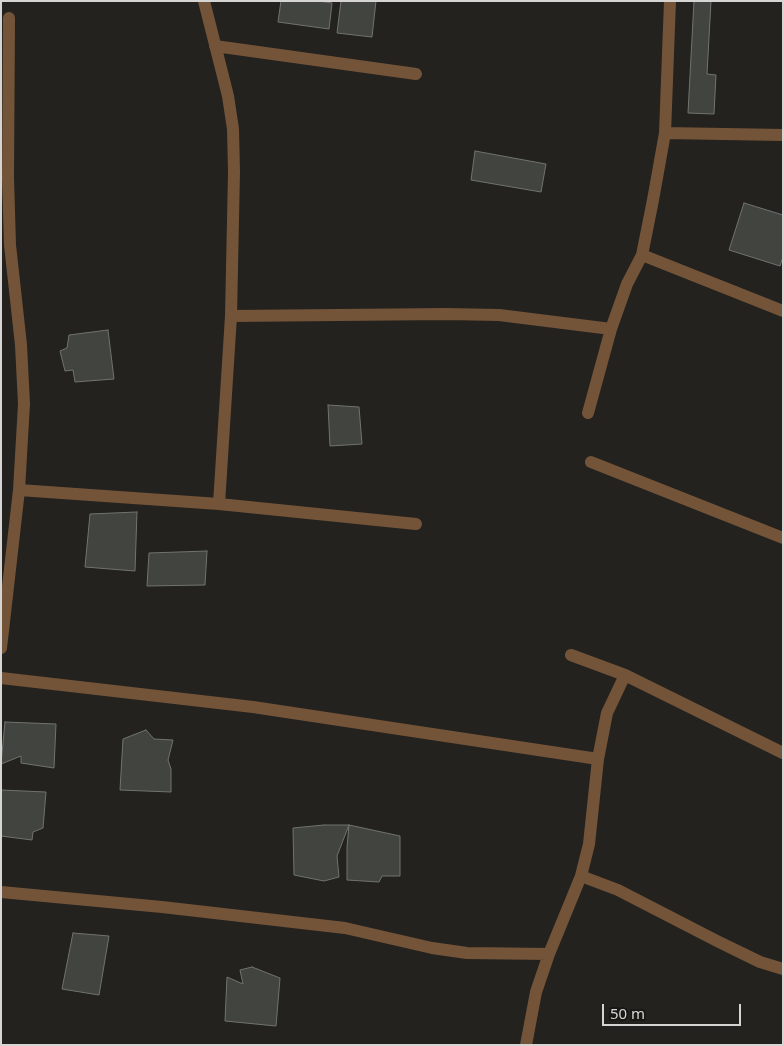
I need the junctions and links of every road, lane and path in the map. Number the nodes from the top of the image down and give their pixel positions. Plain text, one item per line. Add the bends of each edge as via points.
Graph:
1 (204, 1) edge
2 (670, 1) edge
3 (9, 18) dead end
4 (215, 46) junction
5 (416, 74) dead end
6 (665, 134) junction
7 (783, 135) edge
8 (642, 255) junction
9 (783, 311) edge
10 (231, 316) junction
11 (611, 329) junction
12 (588, 413) dead end
13 (591, 462) dead end
14 (19, 490) junction
15 (218, 504) junction
16 (416, 524) dead end
17 (783, 538) edge
18 (1, 648) edge
19 (571, 655) dead end
20 (625, 676) junction
21 (1, 678) edge
22 (783, 753) edge
23 (598, 759) junction
24 (581, 876) junction
25 (1, 892) edge
26 (549, 954) junction
27 (783, 969) edge
28 (526, 1045) edge

1 - 4 street
2 - 6 street
3 - 14 street via 10,245 24,404
4 - 5 street
4 - 10 street via 233,129
6 - 7 street
6 - 8 street
8 - 9 street
8 - 11 street via 627,284
10 - 11 street via 481,314
10 - 15 street
11 - 12 street
13 - 17 street
14 - 15 street
14 - 18 street
15 - 16 street
19 - 20 street
20 - 22 street
20 - 23 street via 607,712
21 - 23 street via 253,707
23 - 24 street via 589,844
24 - 26 street
24 - 27 street via 626,894 760,962
25 - 26 street via 345,928 467,953
26 - 28 street via 536,992

